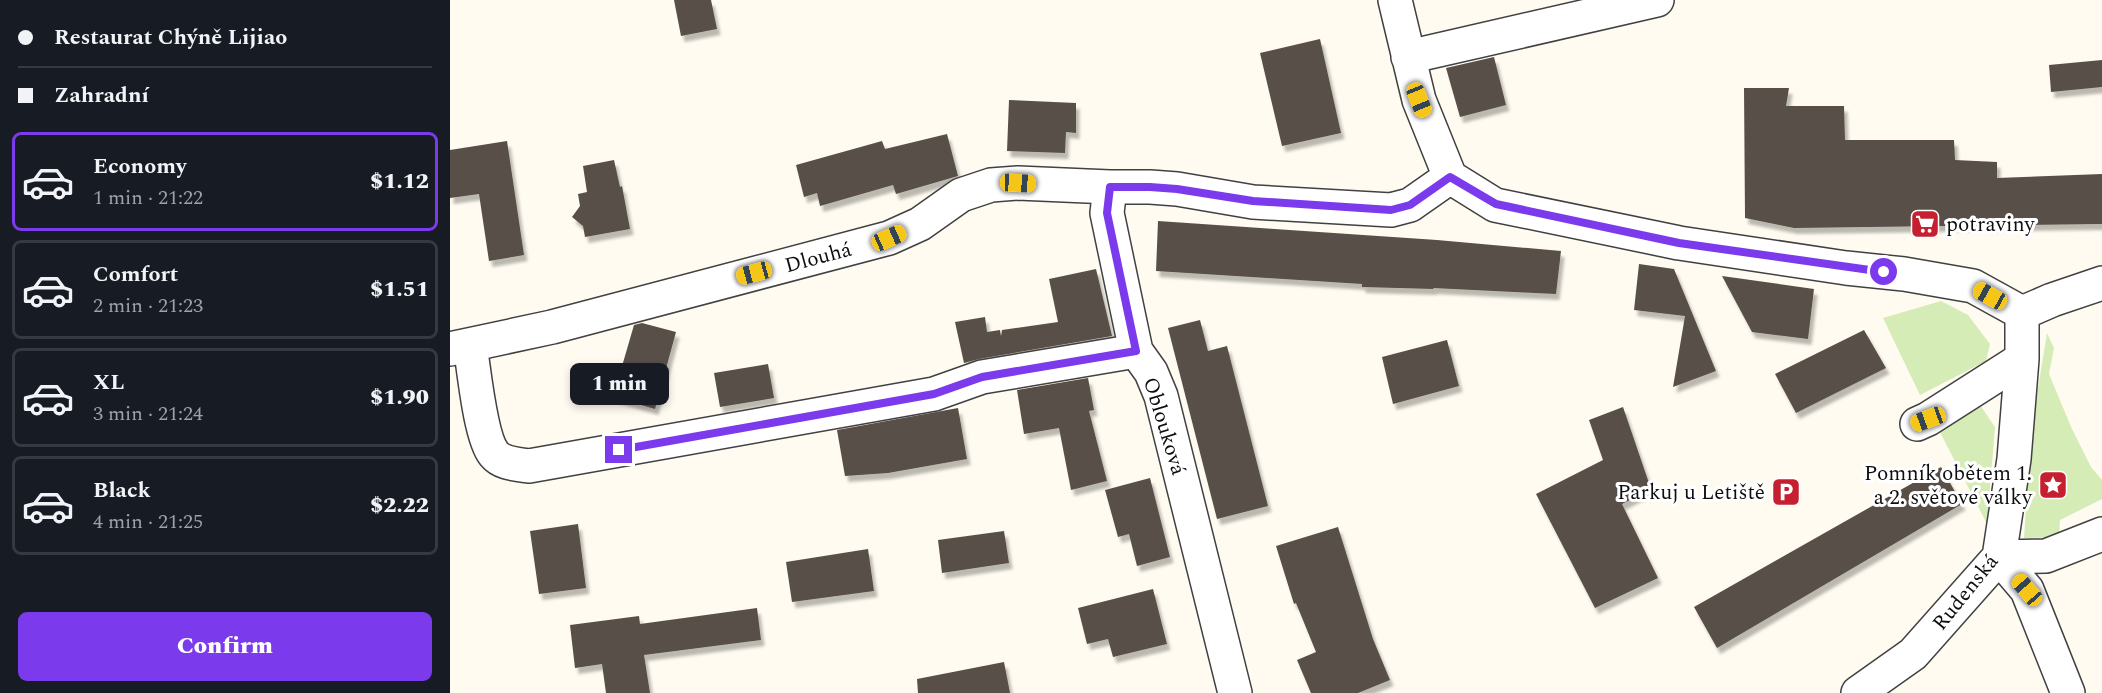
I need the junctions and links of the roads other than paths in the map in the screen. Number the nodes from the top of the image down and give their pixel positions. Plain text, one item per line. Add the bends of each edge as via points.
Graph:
1 (1395, 0) edge
2 (1657, 0) edge
3 (1408, 57) junction
4 (1450, 177) junction
5 (1110, 187) junction
6 (2102, 283) edge
7 (2022, 313) junction
8 (460, 347) edge
9 (1136, 351) junction
10 (2022, 360) junction
11 (1917, 423) dead end
12 (2102, 534) edge
13 (1999, 557) junction
14 (1235, 693) edge
15 (1858, 693) edge
16 (2068, 693) edge

1 - 3 street
2 - 3 street
3 - 4 street via 1419,100
4 - 5 street via 1410,205 1391,210 1253,201 1177,189
4 - 7 street via 1496,204 1679,243 1974,286
5 - 8 street, Dlouhá via 991,185 961,195 920,224 889,238 552,327
5 - 9 street, Oblouková via 1107,213
6 - 7 street
7 - 10 street, Rudenská
8 - 9 street via 494,454 508,463 529,466 934,394 982,377
9 - 14 street, Oblouková via 1161,396
10 - 11 street
10 - 13 street, Rudenská via 2014,459
12 - 13 street via 2046,556
13 - 15 street, Rudenská via 1913,654
13 - 16 street via 2027,590

